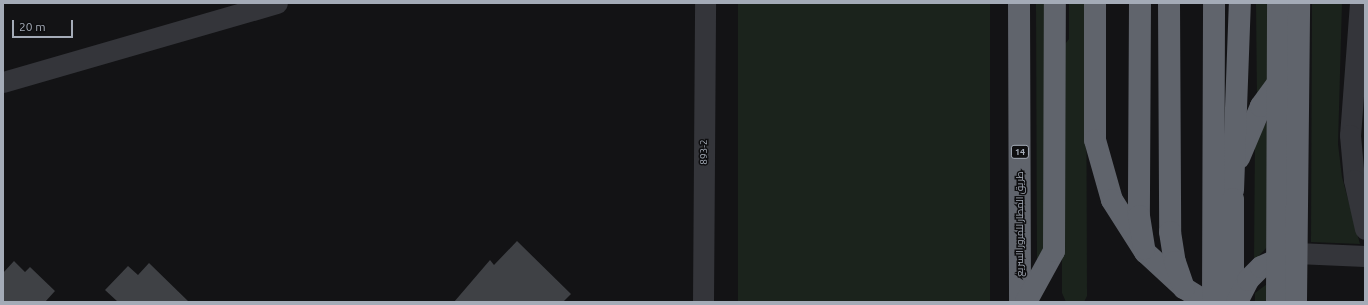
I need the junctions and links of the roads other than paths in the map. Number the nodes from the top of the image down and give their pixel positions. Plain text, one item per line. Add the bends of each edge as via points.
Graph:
1 (277, 3) edge
2 (705, 3) edge
3 (1019, 3) edge
4 (1054, 3) edge
5 (1095, 3) edge
6 (1140, 3) edge
7 (1169, 3) edge
8 (1214, 3) edge
9 (1240, 3) edge
10 (1278, 3) edge
11 (1298, 3) edge
12 (1360, 3) edge
13 (3, 82) edge
14 (1278, 84) junction
15 (1233, 191) junction
16 (1365, 229) edge
17 (1144, 252) junction
18 (1287, 255) junction
19 (1365, 256) edge
20 (1184, 288) junction
21 (703, 302) edge
22 (1020, 302) edge
23 (1026, 302) edge
24 (1206, 302) edge
25 (1213, 302) edge
26 (1233, 302) edge
27 (1238, 302) edge
28 (1277, 302) edge
29 (1296, 302) edge

1 - 13 street
2 - 21 street, 893-2
3 - 22 highway, طريق المطار للمرور السريع / 14
4 - 23 highway via 1054,252
5 - 17 highway via 1095,140 1112,200
6 - 17 highway via 1139,216
7 - 20 highway via 1170,232 1175,262
8 - 25 highway
9 - 15 highway
10 - 14 highway
11 - 18 highway
12 - 16 street via 1350,135 1354,180
14 - 15 highway via 1248,131
14 - 18 highway
15 - 26 highway
17 - 20 highway
18 - 19 street
18 - 27 highway via 1261,266 1248,280
18 - 28 highway
18 - 29 highway
20 - 24 highway

